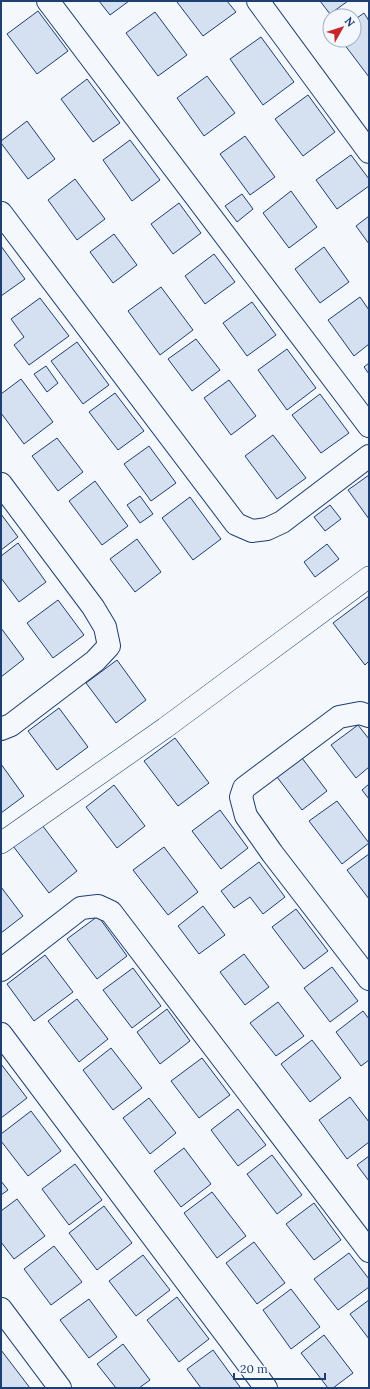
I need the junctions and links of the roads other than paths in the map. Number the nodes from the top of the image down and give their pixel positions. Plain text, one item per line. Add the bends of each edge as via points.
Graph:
1 (48, 1) edge
2 (258, 1) edge
3 (369, 152) edge
4 (1, 213) edge
5 (369, 426) edge
6 (369, 456) edge
7 (1, 484) edge
8 (369, 577) edge
9 (369, 716) edge
10 (1, 730) edge
11 (1, 843) edge
12 (1, 970) edge
13 (369, 979) edge
14 (1, 1034) edge
15 (369, 1251) edge
16 (1, 1309) edge
17 (60, 1388) edge
18 (266, 1388) edge

1 - 5 street
2 - 3 street
4 - 6 street via 236,524 252,531 282,522
7 - 10 street via 93,607 105,627 109,646 95,661
8 - 11 street via 165,728
9 - 13 street via 360,713 339,717 244,788 241,797 246,816 272,853
12 - 15 street via 81,908 98,906 111,912
14 - 18 street
16 - 17 street

